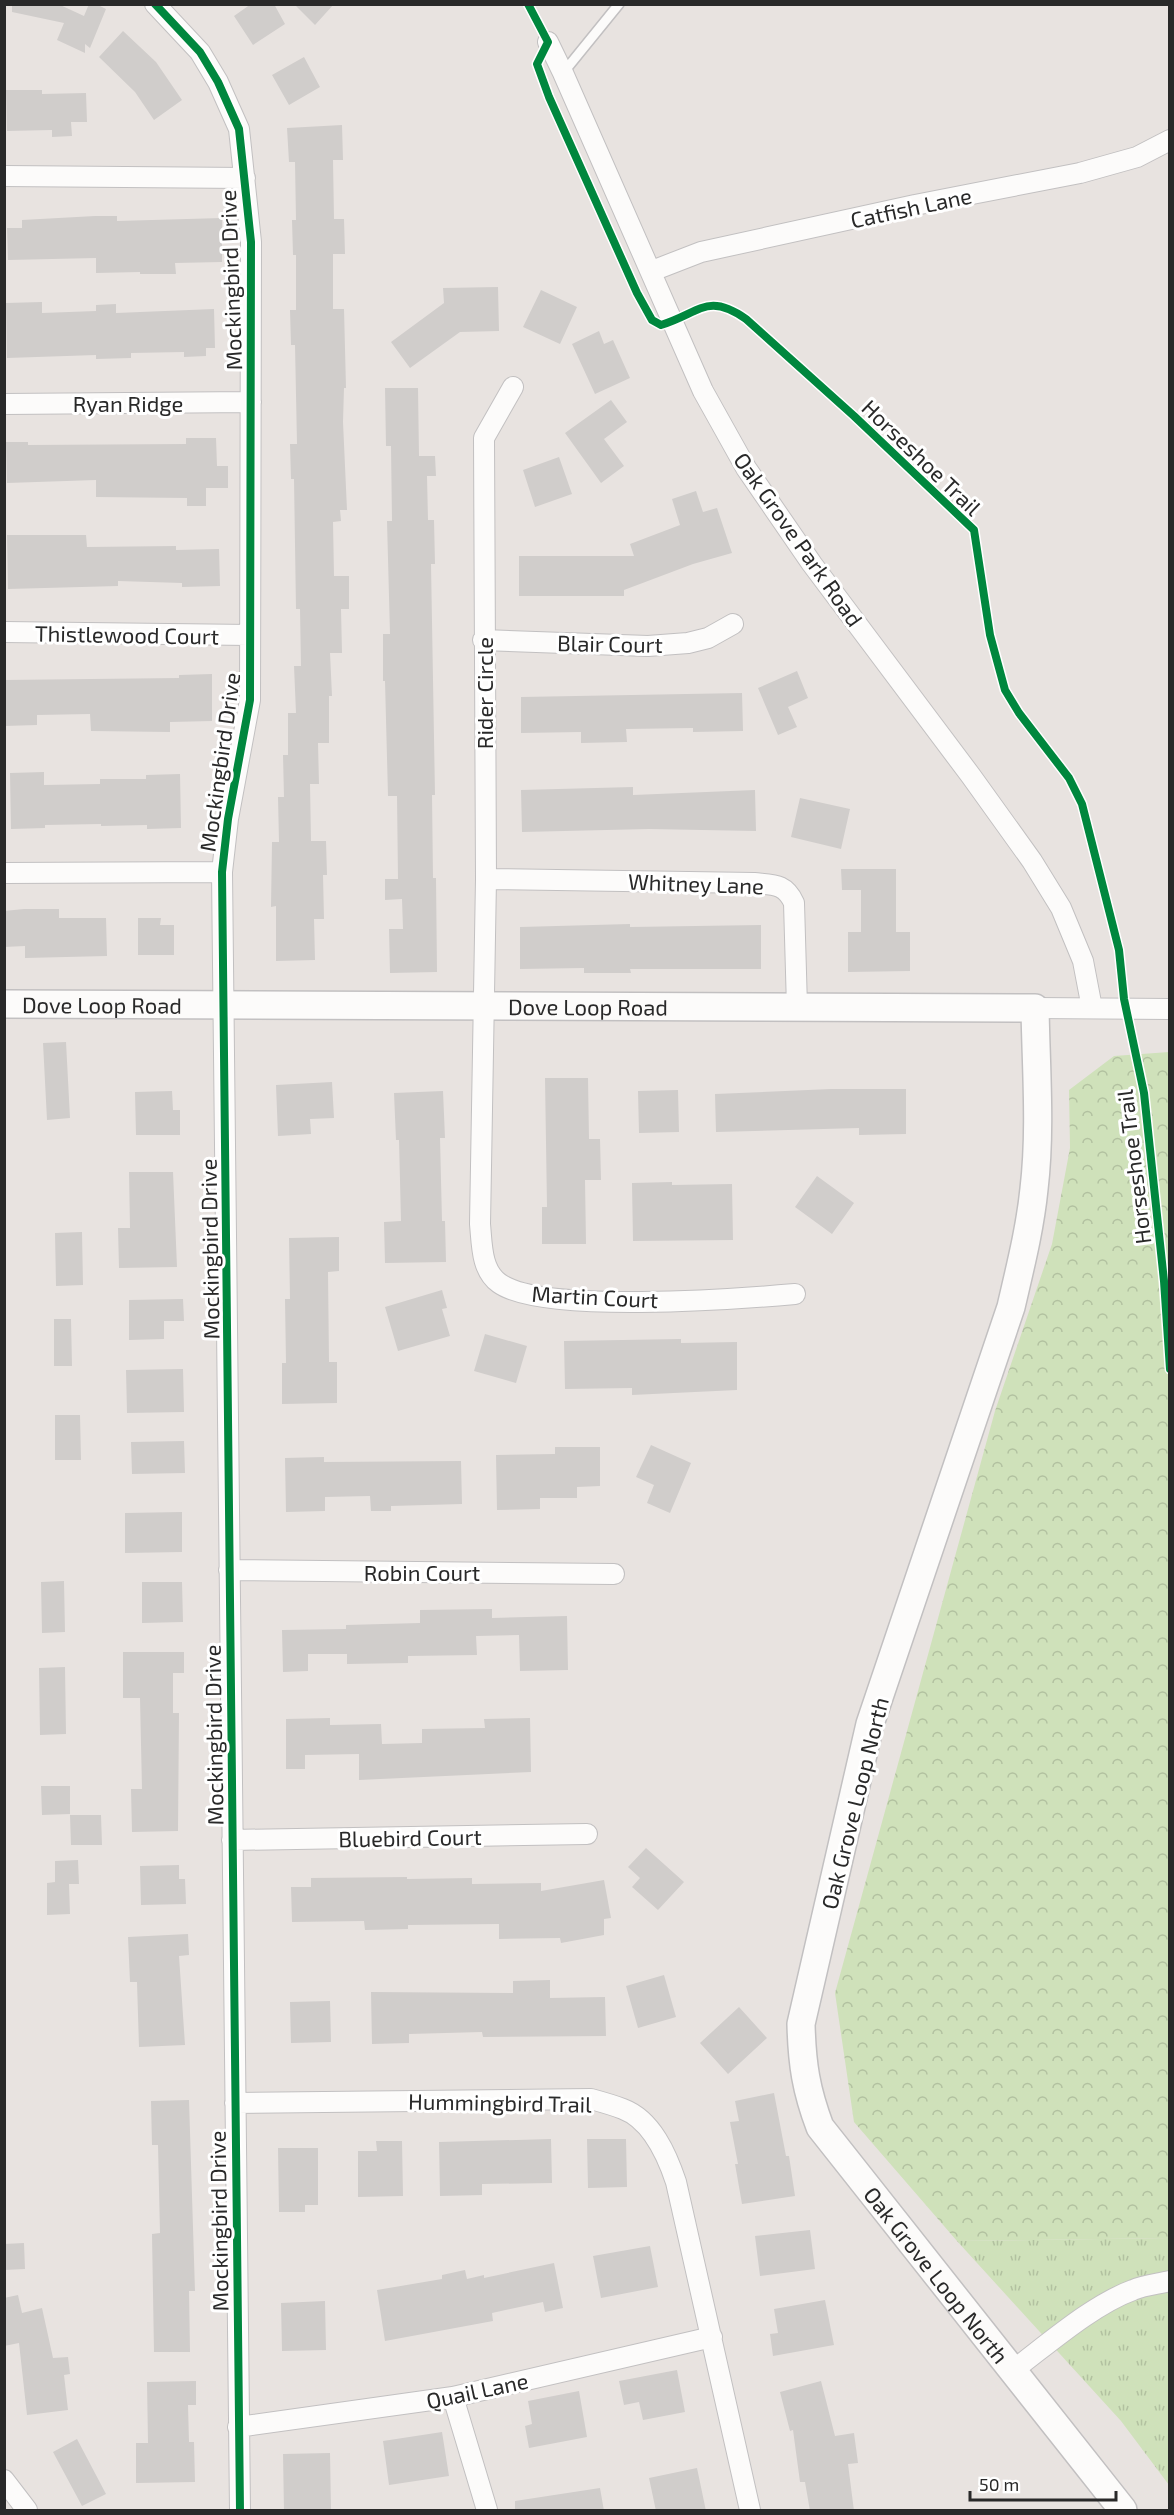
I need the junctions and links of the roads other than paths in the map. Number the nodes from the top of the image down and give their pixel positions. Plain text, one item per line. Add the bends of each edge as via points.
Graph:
1 (619, 4) edge
2 (164, 7) edge
3 (548, 42) dead end
4 (563, 73) junction
5 (1170, 140) edge
6 (4, 176) edge
7 (245, 178) junction
8 (651, 271) junction
9 (513, 387) dead end
10 (251, 402) junction
11 (4, 404) edge
12 (733, 624) dead end
13 (4, 632) edge
14 (250, 635) junction
15 (483, 640) junction
16 (222, 872) junction
17 (4, 873) edge
18 (486, 879) junction
19 (4, 1004) edge
20 (224, 1005) junction
21 (482, 1006) junction
22 (797, 1007) junction
23 (1035, 1008) junction
24 (1092, 1008) junction
25 (1170, 1009) edge
26 (795, 1294) dead end
27 (230, 1570) junction
28 (614, 1574) dead end
29 (587, 1834) dead end
30 (232, 1840) junction
31 (235, 2103) junction
32 (1170, 2281) edge
33 (712, 2337) junction
34 (1012, 2371) junction
35 (453, 2397) junction
36 (238, 2427) junction
37 (4, 2480) edge
38 (27, 2511) edge
39 (240, 2511) edge
40 (487, 2511) edge
41 (750, 2511) edge
42 (1123, 2511) edge

1 - 4 lane
2 - 7 street, Mockingbird Drive via 218,82 239,129
3 - 4 street, Oak Grove Park Road
4 - 8 street, Oak Grove Park Road
5 - 8 street, Catfish Lane via 1137,157 1080,173 701,252
6 - 7 street
7 - 10 street, Mockingbird Drive via 251,242
8 - 24 street, Oak Grove Park Road via 703,391 747,468 812,564 1032,861 1061,908 1083,961
9 - 15 street, Rider Circle via 484,438
10 - 11 street, Ryan Ridge
10 - 14 street, Mockingbird Drive
12 - 15 street, Blair Court via 708,638 648,646
13 - 14 street, Thistlewood Court
14 - 16 street, Mockingbird Drive via 250,700
15 - 18 street, Rider Circle
16 - 17 street
16 - 20 street, Mockingbird Drive
18 - 21 street, Rider Circle
18 - 22 street, Whitney Lane via 781,886 794,903
19 - 20 street, Dove Loop Road
20 - 21 street, Dove Loop Road
20 - 27 street, Mockingbird Drive
21 - 22 street, Dove Loop Road
21 - 26 street, Martin Court via 480,1224 489,1273 499,1283 517,1291 565,1299 708,1301
22 - 23 street, Dove Loop Road
23 - 24 street, Dove Loop Road
23 - 34 street, Oak Grove Loop North via 1035,1187 1021,1265 1011,1307 870,1724 801,2024 802,2064 820,2127
24 - 25 street, Dove Loop Road
27 - 28 street, Robin Court
27 - 30 street, Mockingbird Drive
29 - 30 street, Bluebird Court
30 - 31 street, Mockingbird Drive
31 - 33 street, Hummingbird Trail via 591,2099 625,2110 654,2134 669,2160
31 - 36 street, Mockingbird Drive
32 - 34 street via 1115,2298
33 - 35 street, Quail Lane
33 - 41 street, Hummingbird Trail
34 - 42 street, Oak Grove Loop North
35 - 36 street, Quail Lane
35 - 40 street
36 - 39 street, Mockingbird Drive
37 - 38 street

